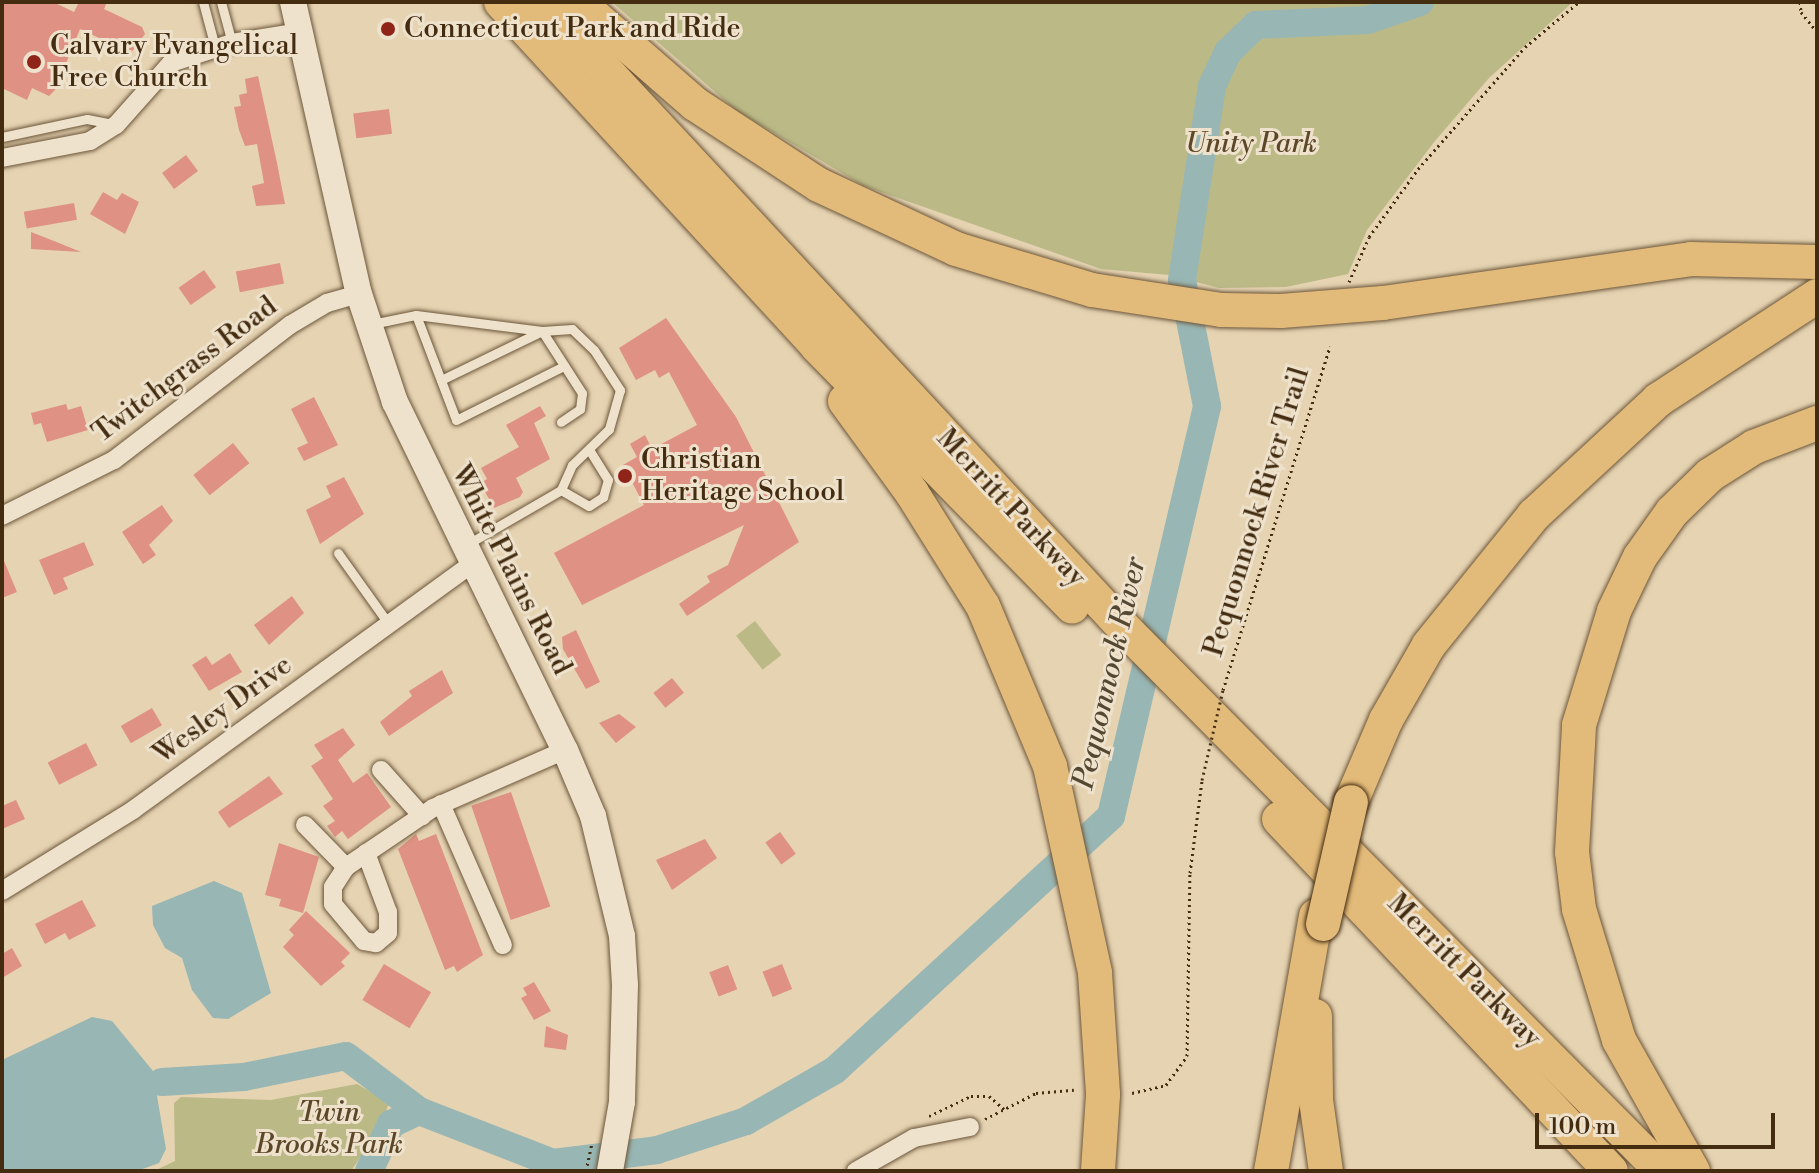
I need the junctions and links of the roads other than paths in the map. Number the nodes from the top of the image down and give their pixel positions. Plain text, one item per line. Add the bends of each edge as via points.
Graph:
1 (203, 2) edge
2 (221, 2) edge
3 (293, 2) edge
4 (501, 2) edge
5 (542, 2) edge
6 (578, 2) edge
7 (299, 32) junction
8 (224, 45) junction
9 (116, 125) junction
10 (2, 137) edge
11 (626, 141) junction
12 (2, 158) edge
13 (1817, 262) edge
14 (359, 294) junction
15 (1817, 296) edge
16 (416, 315) junction
17 (369, 325) junction
18 (542, 331) junction
19 (564, 366) junction
20 (441, 380) junction
21 (561, 422) dead end
22 (1817, 423) edge
23 (589, 449) junction
24 (561, 490) junction
25 (2, 516) edge
26 (338, 553) dead end
27 (467, 556) junction
28 (388, 623) junction
29 (1121, 641) junction
30 (1165, 687) junction
31 (565, 750) junction
32 (381, 770) dead end
33 (441, 804) junction
34 (422, 816) junction
35 (305, 825) dead end
36 (366, 853) junction
37 (346, 867) junction
38 (2, 891) edge
39 (1319, 920) junction
40 (503, 945) dead end
41 (970, 1127) road end
42 (610, 1171) edge
43 (856, 1171) edge
44 (1098, 1171) edge
45 (1271, 1171) edge
46 (1326, 1171) edge
47 (1611, 1171) edge
48 (1662, 1171) edge
49 (1693, 1171) edge

1 - 8 lane
2 - 8 lane
3 - 7 main road, White Plains Road
4 - 11 highway, Merritt Parkway
5 - 29 highway, Merritt Parkway
6 - 13 highway via 695,104 819,185 956,249 1066,283 1221,310 1335,308 1691,259
7 - 8 street
7 - 14 main road, White Plains Road
8 - 9 street via 171,63
9 - 10 lane via 87,119
9 - 12 street via 90,141
11 - 29 highway, Merritt Parkway via 826,356
11 - 44 highway via 709,249 836,390 912,493 983,606 1024,696 1063,814 1085,913 1101,1052
14 - 17 main road, White Plains Road
14 - 25 street, Twitchgrass Road via 327,303 290,325 114,460
15 - 39 highway, bridge via 1658,400 1534,515 1429,645 1386,720 1351,802
16 - 17 lane
16 - 18 lane
16 - 20 lane
17 - 27 main road, White Plains Road via 409,437
18 - 19 lane
18 - 20 lane
18 - 23 lane via 572,329 594,350 620,390 609,429
19 - 20 lane via 456,420
19 - 21 lane via 582,393 580,409
22 - 49 highway via 1754,447 1710,475 1672,512 1640,557 1614,611 1579,725 1572,852 1579,909 1619,1040
23 - 24 lane via 572,465
23 - 24 lane via 608,480 603,497 589,506
24 - 27 lane
26 - 28 lane
27 - 28 street, Wesley Drive
27 - 31 main road, White Plains Road
28 - 38 street, Wesley Drive via 144,802
29 - 30 highway, Merritt Parkway
30 - 47 highway, Merritt Parkway
30 - 48 highway, Merritt Parkway
31 - 33 street
31 - 42 main road, White Plains Road via 593,816 622,936 622,1102
32 - 34 street
33 - 34 street
33 - 40 street
34 - 36 street
35 - 37 street
36 - 37 street
36 - 37 street via 388,912 388,933 376,943 364,941 333,904 333,887
39 - 45 highway
39 - 46 highway via 1314,1056
41 - 43 street via 914,1138

